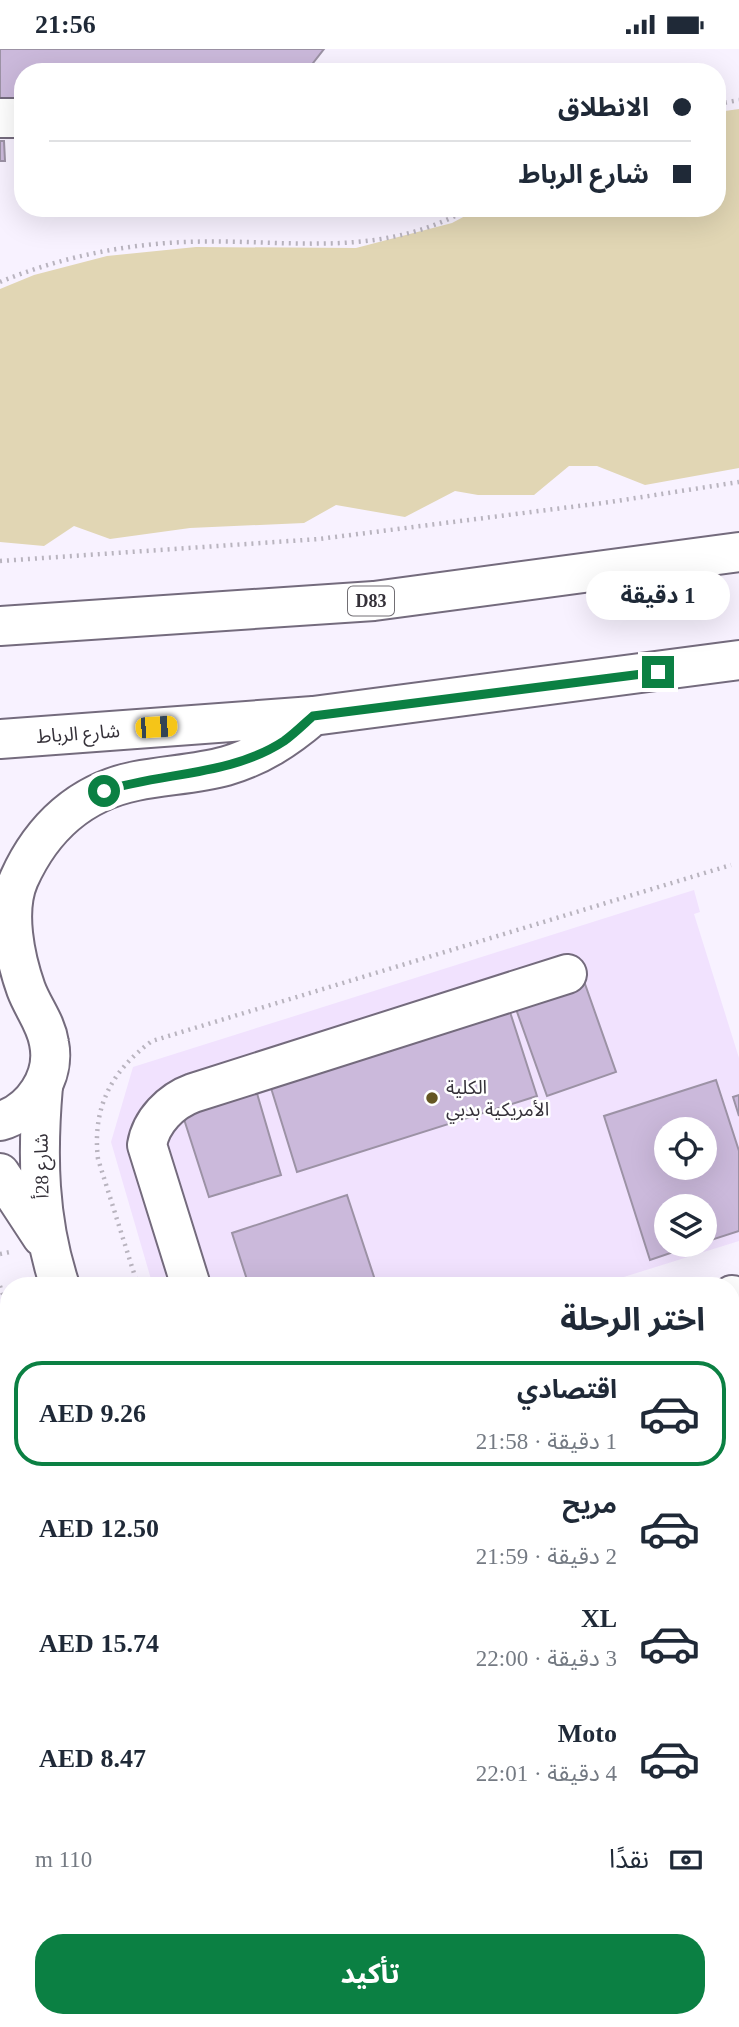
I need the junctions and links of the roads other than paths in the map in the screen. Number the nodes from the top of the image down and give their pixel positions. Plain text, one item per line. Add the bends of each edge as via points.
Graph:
1 (739, 550) edge
2 (0, 626) edge
3 (739, 660) edge
4 (313, 716) junction
5 (0, 739) edge
6 (567, 974) dead end
7 (43, 1086) junction
8 (0, 1121) edge
9 (0, 1173) edge
10 (47, 1245) junction
11 (57, 1277) edge
12 (188, 1277) edge

1 - 2 main road, D83 via 374,601
3 - 4 main road, شارع الرباط
4 - 5 main road, شارع الرباط
4 - 7 main road, شارع 28أ via 284,741 224,767 135,781 104,791 75,806 34,849 17,883 13,920 16,955 50,1044 50,1066
6 - 12 main road via 193,1093 170,1106 149,1134 147,1145
7 - 8 main road via 27,1107
7 - 10 main road, شارع 28أ via 39,1166
9 - 10 main road, شارع 28أ
10 - 11 main road, شارع 28أ

